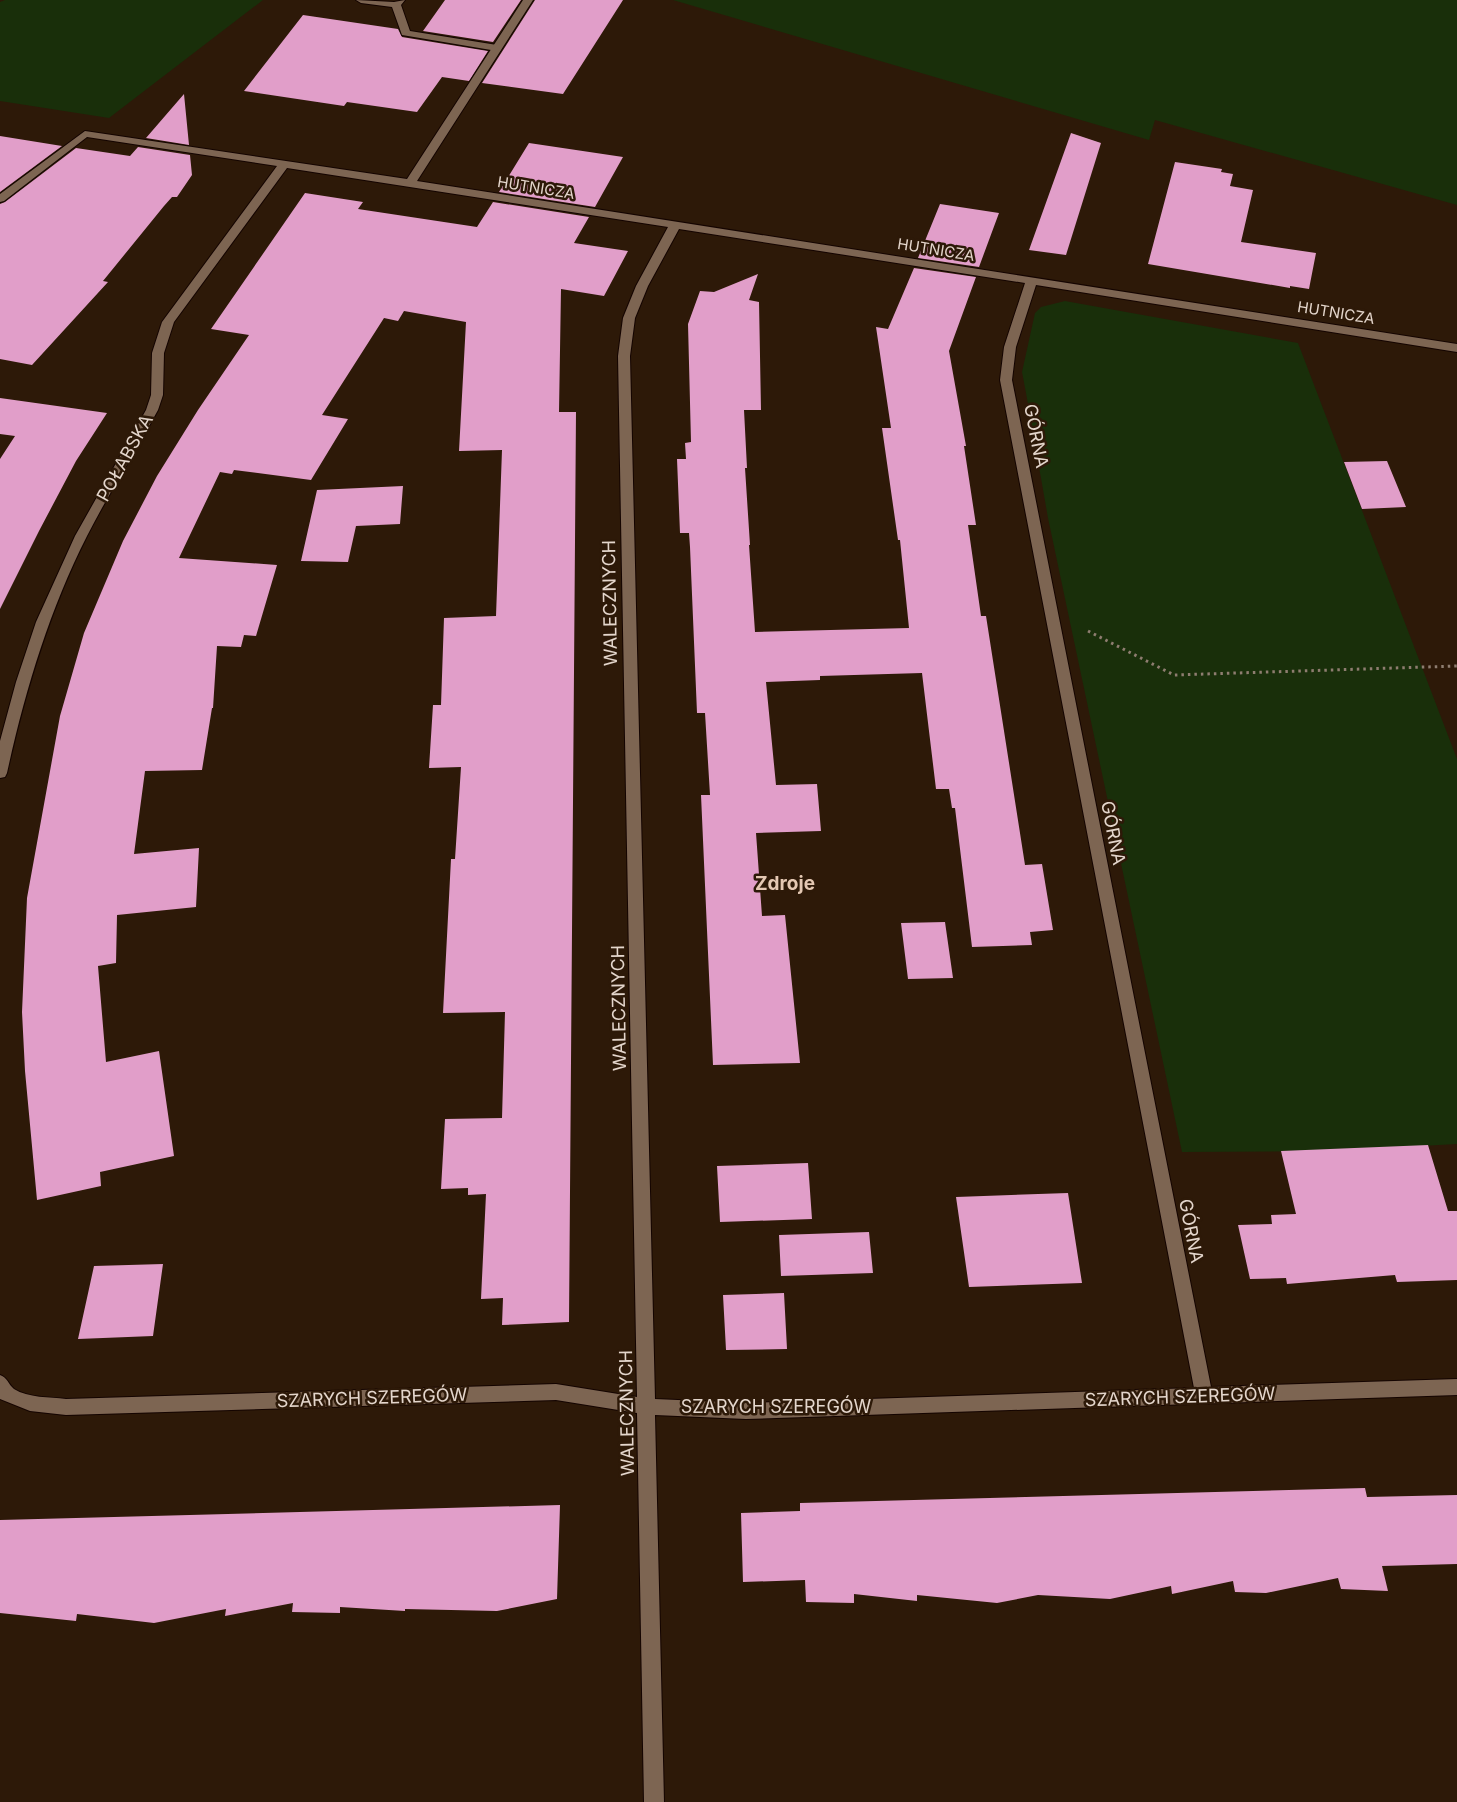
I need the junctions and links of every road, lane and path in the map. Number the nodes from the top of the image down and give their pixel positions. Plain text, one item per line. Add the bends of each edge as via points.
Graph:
1 (361, 0) edge
2 (528, 0) edge
3 (398, 2) edge
4 (497, 48) junction
5 (283, 165) junction
6 (410, 183) junction
7 (0, 198) edge
8 (675, 225) junction
9 (1032, 280) junction
10 (1457, 348) edge
11 (1050, 609) junction
12 (1457, 666) edge
13 (0, 773) edge
14 (1457, 1387) edge
15 (4, 1389) edge
16 (1204, 1396) junction
17 (647, 1407) junction
18 (654, 1802) edge

1 - 3 street
2 - 4 street
3 - 4 street via 406,33
4 - 6 street
5 - 6 street, HUTNICZA
5 - 7 street, HUTNICZA via 85,134
5 - 13 street, POŁABSKA via 168,322 158,353 157,395 152,410 81,537 42,624 9,727
6 - 8 street, HUTNICZA
8 - 9 street, HUTNICZA
8 - 17 street, WALECZNYCH via 642,286 629,318 624,356
9 - 10 street, HUTNICZA
9 - 11 street, GÓRNA via 1010,347 1006,380
11 - 12 path via 1122,650 1174,674
11 - 16 street, GÓRNA
14 - 16 street, SZARYCH SZEREGÓW
15 - 17 street, SZARYCH SZEREGÓW via 30,1403 66,1408 556,1392
16 - 17 street, SZARYCH SZEREGÓW via 746,1411
17 - 18 street, WALECZNYCH

